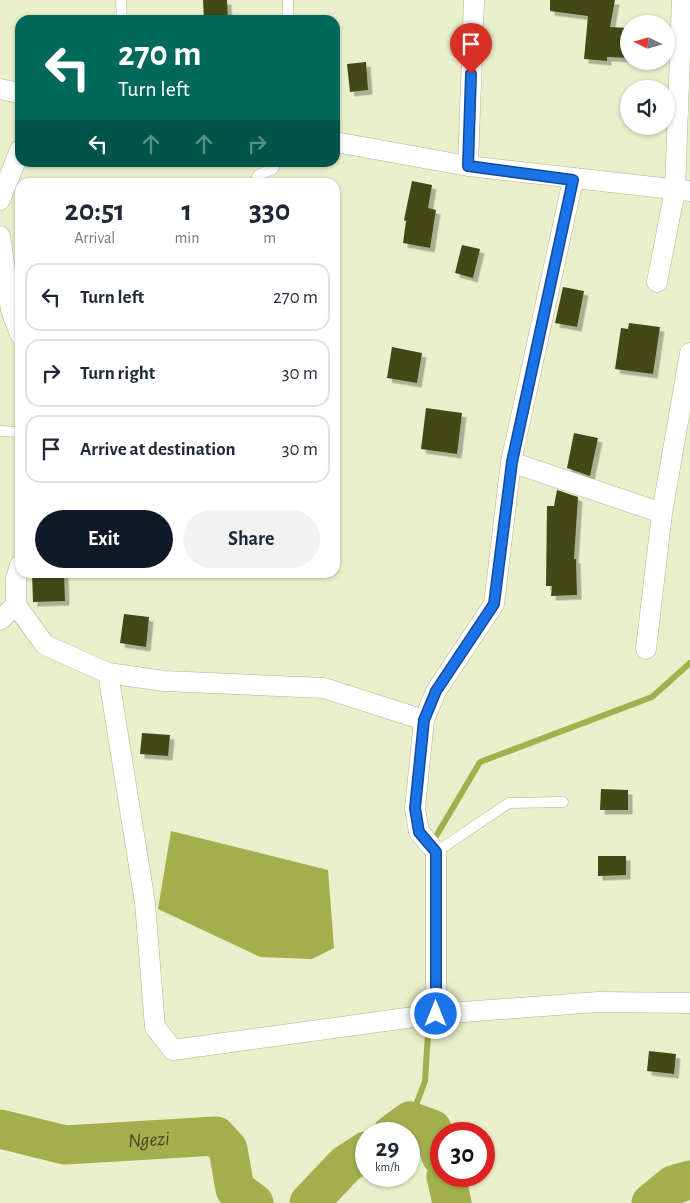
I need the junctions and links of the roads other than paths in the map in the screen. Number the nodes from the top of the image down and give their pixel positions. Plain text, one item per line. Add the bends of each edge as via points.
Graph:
1 (121, 0) edge
2 (288, 0) edge
3 (474, 0) edge
4 (682, 0) edge
5 (122, 15) edge
6 (288, 15) edge
7 (0, 90) edge
8 (15, 92) edge
9 (340, 143) edge
10 (15, 162) edge
11 (468, 166) junction
12 (274, 167) edge
13 (257, 178) edge
14 (573, 180) junction
15 (682, 190) edge
16 (0, 200) edge
17 (0, 236) edge
18 (657, 282) dead end
19 (15, 321) edge
20 (690, 353) edge
21 (0, 431) edge
22 (15, 432) edge
23 (512, 462) junction
24 (662, 513) junction
25 (16, 578) edge
26 (16, 605) junction
27 (0, 620) edge
28 (646, 649) dead end
29 (108, 673) junction
30 (424, 720) junction
31 (563, 802) dead end
32 (436, 852) junction
33 (690, 1003) edge
34 (436, 1014) junction

1 - 5 lane
2 - 6 lane
3 - 11 street
4 - 15 street
7 - 8 street
9 - 11 street
10 - 16 street
11 - 14 street
12 - 13 lane
14 - 15 street
14 - 23 street
15 - 18 street
17 - 19 street
20 - 24 street
21 - 22 lane
23 - 24 street
23 - 30 street via 494,604 436,691
24 - 28 street
25 - 26 street
26 - 27 street
26 - 29 street via 45,645
29 - 30 street via 164,682 324,688
29 - 34 street via 145,902 155,1027 173,1050
30 - 32 street via 415,808 419,832
31 - 32 lane via 509,804
32 - 34 street
33 - 34 street via 598,1002

